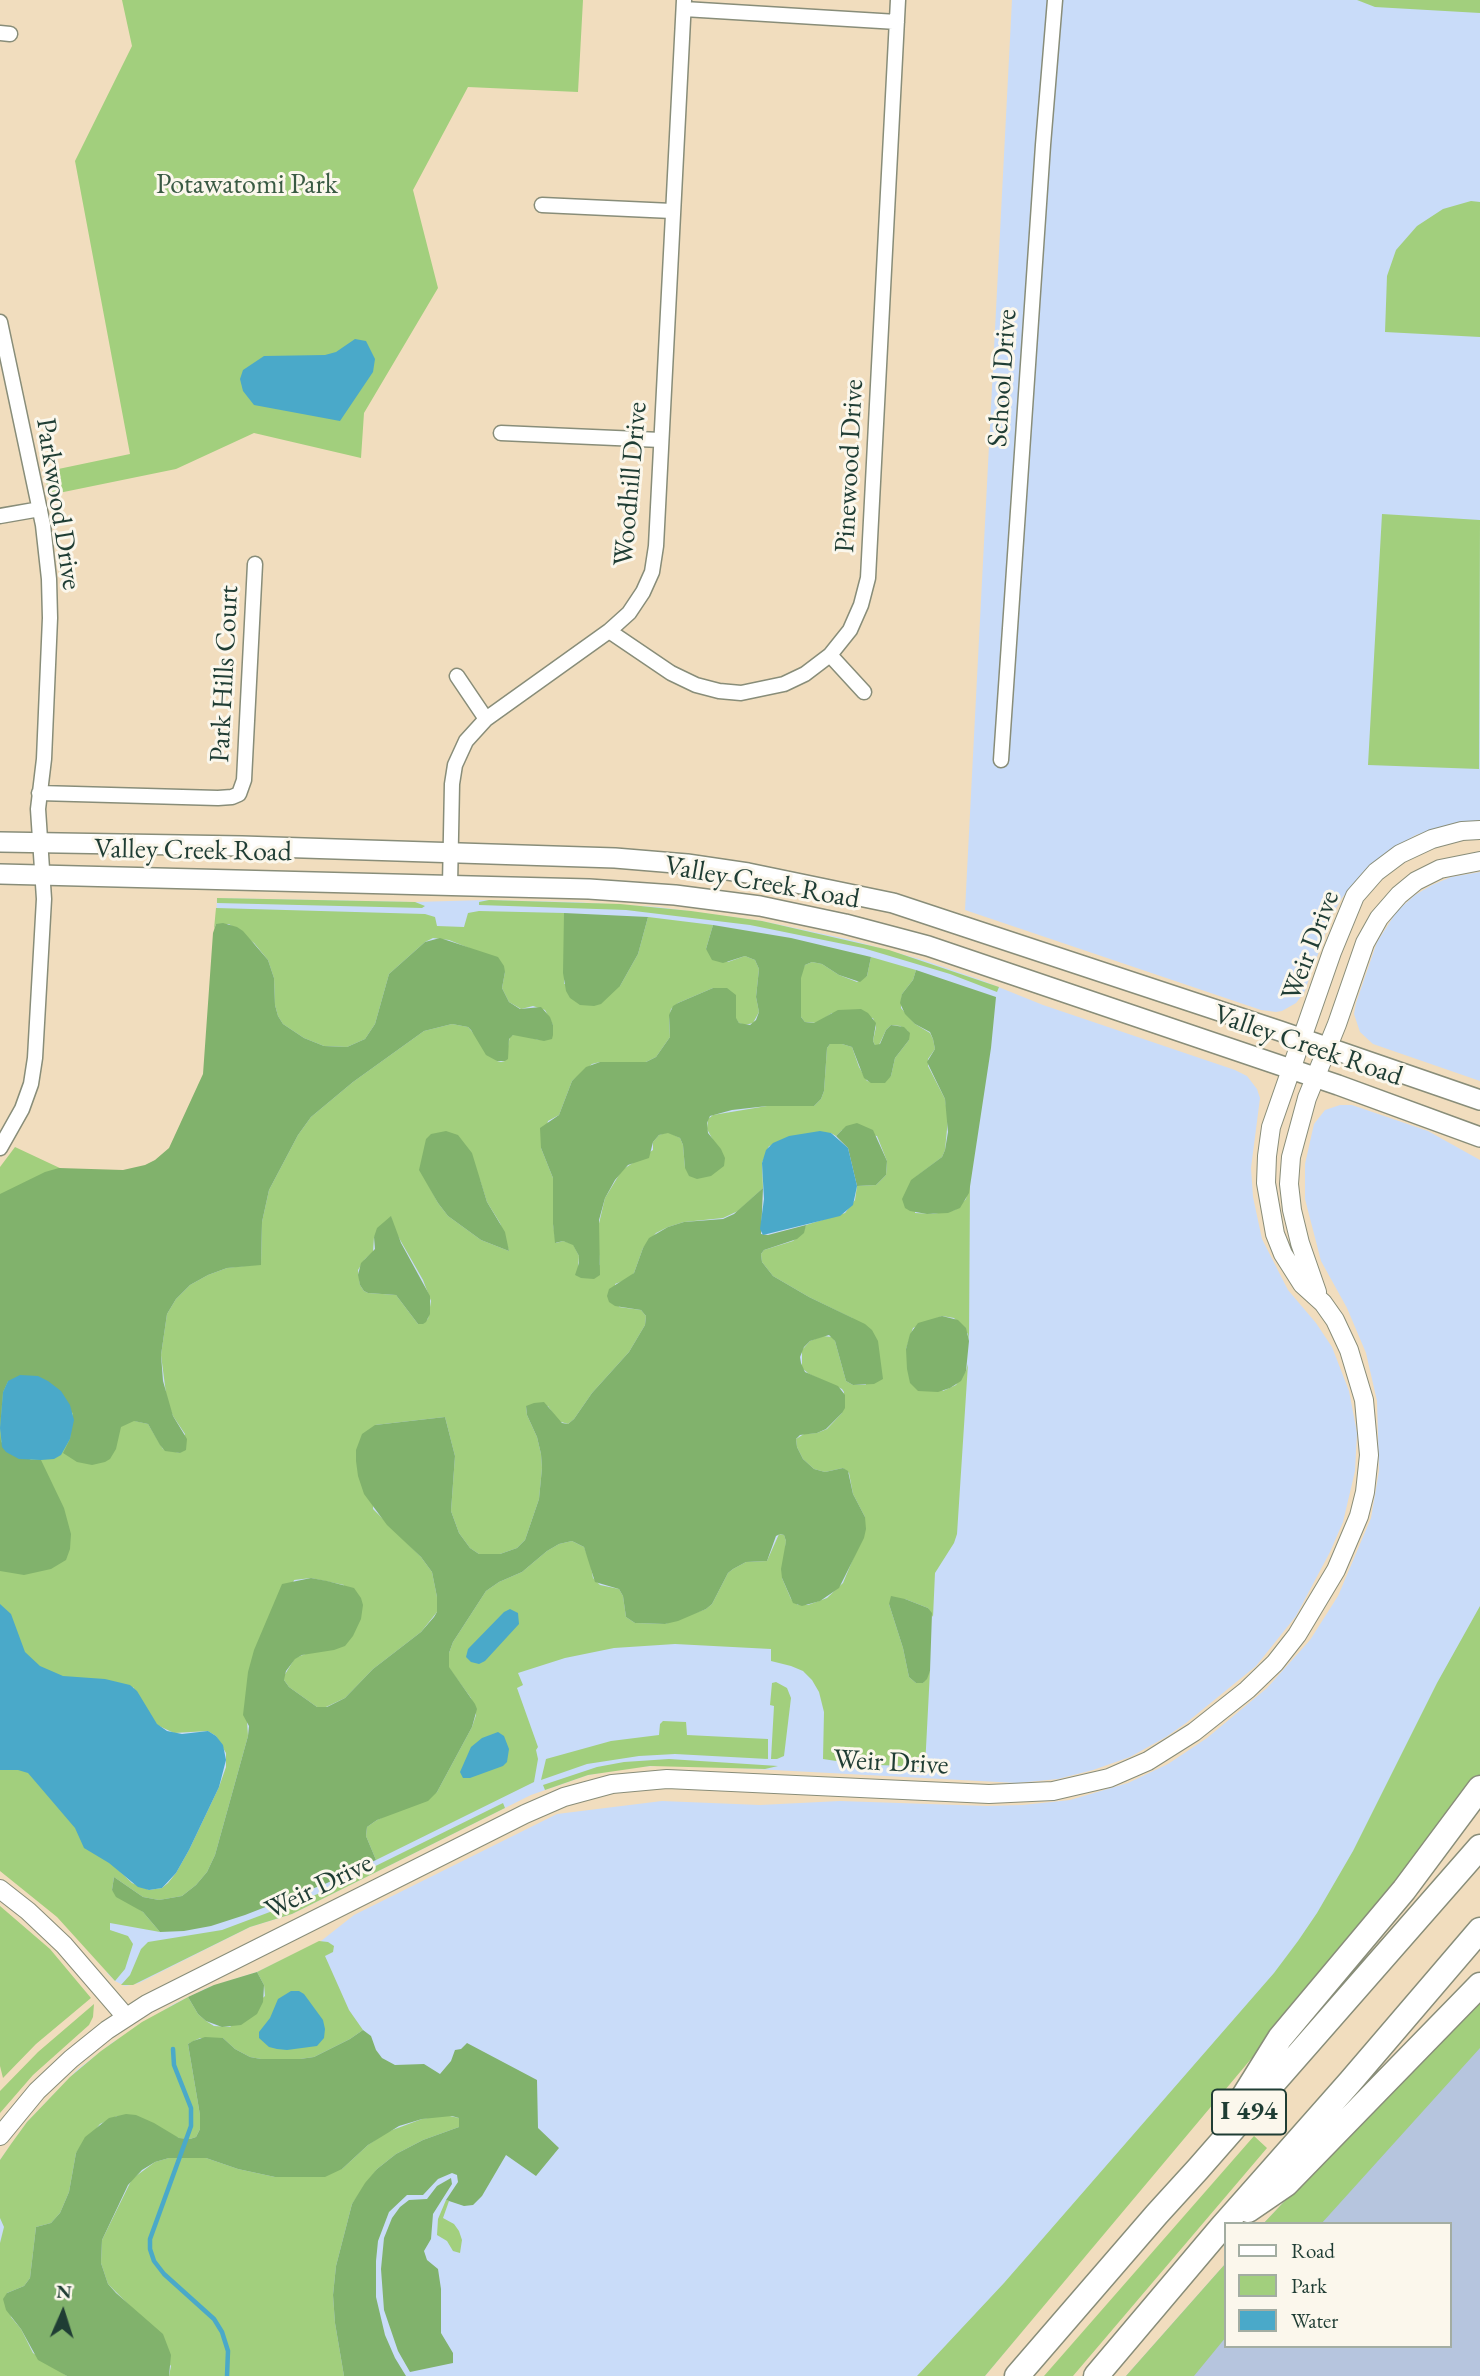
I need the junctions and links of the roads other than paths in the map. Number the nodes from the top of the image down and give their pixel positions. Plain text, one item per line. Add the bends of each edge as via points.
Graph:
1 (898, 0) edge
2 (1055, 0) edge
3 (684, 5) edge
4 (897, 22) junction
5 (542, 205) dead end
6 (672, 211) junction
7 (0, 322) edge
8 (501, 433) dead end
9 (661, 440) junction
10 (40, 509) junction
11 (0, 516) edge
12 (255, 564) dead end
13 (609, 631) junction
14 (830, 655) junction
15 (457, 676) dead end
16 (864, 692) dead end
17 (486, 719) junction
18 (1001, 760) dead end
19 (39, 793) junction
20 (1480, 830) edge
21 (0, 842) edge
22 (40, 843) junction
23 (450, 853) junction
24 (1480, 861) edge
25 (0, 874) edge
26 (43, 875) junction
27 (450, 885) junction
28 (1303, 1039) junction
29 (1327, 1047) junction
30 (1291, 1069) junction
31 (1315, 1077) junction
32 (1480, 1100) edge
33 (1480, 1137) edge
34 (0, 1148) edge
35 (1322, 1303) junction
36 (1480, 1787) edge
37 (1480, 1847) edge
38 (0, 1889) edge
39 (1480, 1930) edge
40 (1480, 1985) edge
41 (125, 2017) junction
42 (0, 2136) edge
43 (1198, 2169) junction
44 (1228, 2222) edge
45 (1230, 2222) edge
46 (1224, 2226) edge
47 (1017, 2376) edge
48 (1096, 2376) edge

1 - 4 street, Pinewood Drive
2 - 18 street, School Drive
3 - 4 street
3 - 6 street, Woodhill Drive
4 - 14 street, Pinewood Drive via 868,578 850,630
5 - 6 street
6 - 9 street, Woodhill Drive
7 - 10 street, Parkwood Drive
8 - 9 street
9 - 13 street, Woodhill Drive via 652,572 629,613
10 - 11 street
10 - 19 street, Parkwood Drive via 50,618
12 - 19 street, Park Hills Court via 244,780 239,794 218,798
13 - 14 street, Pinewood Drive via 671,673 719,691 741,693 784,684
13 - 17 street, Woodhill Drive
14 - 16 street
15 - 17 street
17 - 23 street, Woodhill Drive via 466,741 455,765
19 - 22 street, Parkwood Drive
20 - 28 street, Weir Drive via 1432,838 1400,854 1355,896
21 - 22 main road, Valley Creek Road
22 - 23 main road, Valley Creek Road
22 - 26 street, Parkwood Drive
23 - 27 street, Woodhill Drive
23 - 28 main road, Valley Creek Road via 687,864 831,889 916,911
24 - 29 street, Weir Drive via 1440,869 1416,881 1379,918 1365,943
25 - 26 main road, Valley Creek Road
26 - 27 main road, Valley Creek Road
26 - 34 street, Parkwood Drive via 34,1068 23,1109
27 - 30 main road, Valley Creek Road via 641,891 794,913 928,947
28 - 29 main road, Valley Creek Road
28 - 30 street, Weir Drive
29 - 31 street, Weir Drive
29 - 32 main road, Valley Creek Road
30 - 31 main road, Valley Creek Road
30 - 35 street, Weir Drive via 1270,1134 1267,1198 1283,1254 1302,1284
31 - 33 main road, Valley Creek Road
31 - 35 street, Weir Drive via 1293,1144 1289,1184 1297,1233
35 - 41 street, Weir Drive via 1352,1356 1366,1409 1368,1468 1355,1529 1316,1607 1281,1656 1240,1696 1160,1755 1100,1780 1030,1794 667,1779 591,1789 535,1809
36 - 43 highway via 1404,1890 1280,2038
37 - 43 highway, I 494
38 - 41 street via 64,1945
39 - 44 highway, I 494
40 - 45 highway via 1286,2185
41 - 42 street, Weir Drive via 60,2068
43 - 47 highway, I 494
46 - 48 highway, I 494

